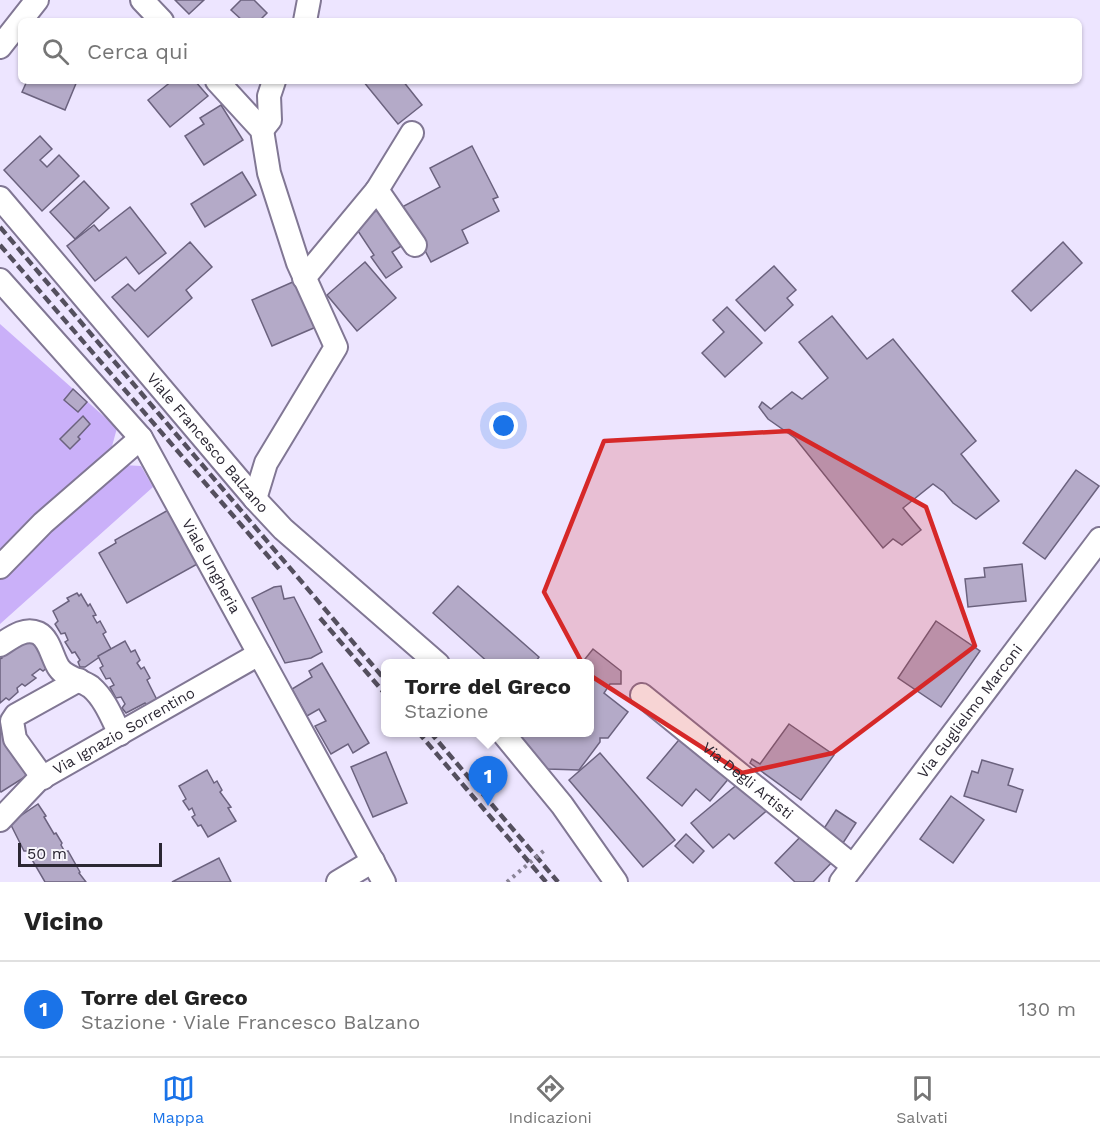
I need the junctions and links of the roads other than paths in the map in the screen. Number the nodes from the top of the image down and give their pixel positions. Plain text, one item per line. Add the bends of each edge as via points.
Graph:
1 (37, 0) edge
2 (142, 0) edge
3 (309, 0) edge
4 (23, 18) edge
5 (159, 18) edge
6 (306, 18) edge
7 (18, 24) edge
8 (0, 47) edge
9 (220, 84) edge
10 (273, 84) edge
11 (262, 130) junction
12 (412, 133) dead end
13 (377, 190) junction
14 (0, 198) edge
15 (415, 245) dead end
16 (304, 278) junction
17 (0, 280) edge
18 (141, 438) junction
19 (255, 499) junction
20 (1100, 539) edge
21 (0, 567) edge
22 (0, 645) edge
23 (259, 654) junction
24 (433, 659) edge
25 (79, 680) junction
26 (642, 695) dead end
27 (120, 734) junction
28 (506, 737) edge
29 (43, 778) junction
30 (0, 820) edge
31 (373, 861) junction
32 (847, 874) edge
33 (338, 882) edge
34 (384, 882) edge
35 (616, 882) edge

1 - 4 street
2 - 5 street
3 - 6 street
7 - 8 street
9 - 11 street
10 - 11 street via 270,120
11 - 16 street via 268,173
12 - 13 street
13 - 15 street
13 - 16 street
14 - 19 street, Viale Francesco Balzano
16 - 19 street via 336,347 266,463
17 - 18 street, Viale Ungheria
18 - 21 street via 43,523
18 - 23 street, Viale Ungheria
19 - 24 street, Viale Francesco Balzano via 283,529
20 - 32 street, Via Guglielmo Marconi
22 - 25 street via 16,634 39,634 60,670
23 - 27 street, Via Ignazio Sorrentino
23 - 31 street, Viale Ungheria
25 - 27 street via 101,698
25 - 29 street via 16,715 12,721 15,739
26 - 32 street, Via Degli Artisti
27 - 29 street, Via Ignazio Sorrentino
28 - 35 street via 562,805
29 - 30 street, Via Ignazio Sorrentino
31 - 33 street
31 - 34 street, Viale Ungheria

